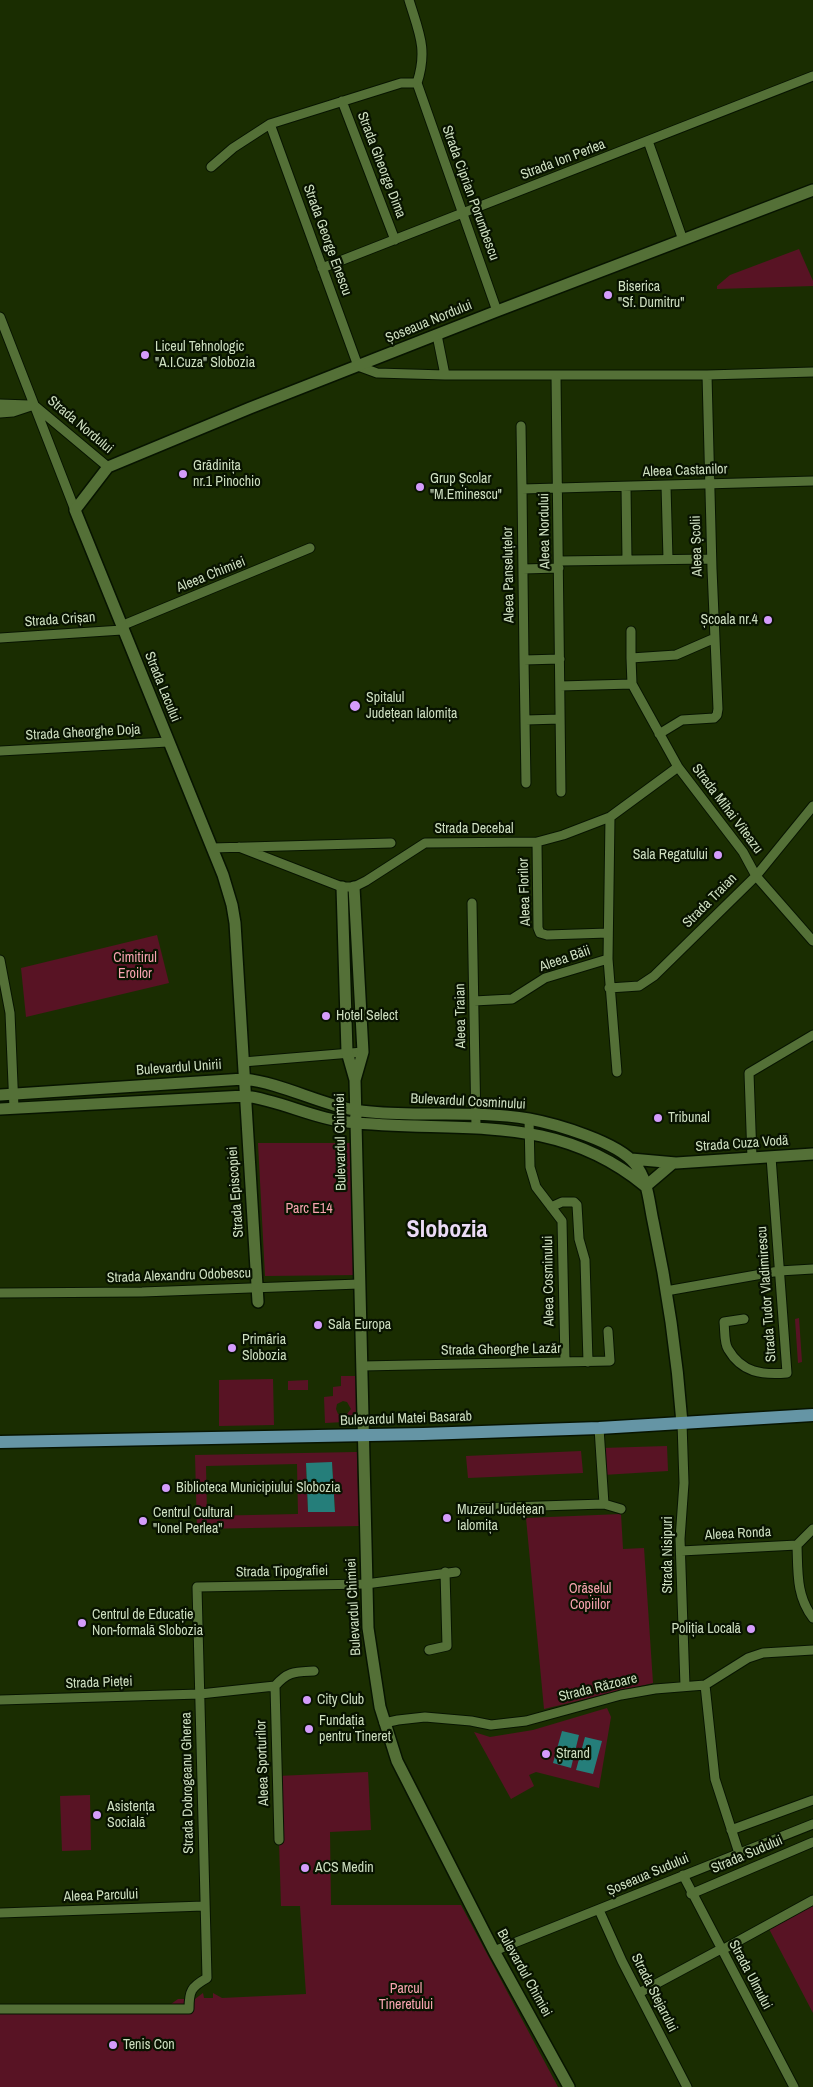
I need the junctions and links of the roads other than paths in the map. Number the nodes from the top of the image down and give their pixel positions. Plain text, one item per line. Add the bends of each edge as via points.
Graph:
1 (409, 0) edge
2 (813, 76) edge
3 (417, 83) junction
4 (342, 101) junction
5 (270, 124) junction
6 (648, 142) junction
7 (211, 167) dead end
8 (813, 190) edge
9 (462, 214) junction
10 (395, 240) junction
11 (683, 240) junction
12 (322, 268) junction
13 (497, 311) junction
14 (0, 317) edge
15 (437, 335) junction
16 (4, 336) edge
17 (358, 366) junction
18 (813, 372) edge
19 (445, 375) junction
20 (707, 375) junction
21 (556, 376) junction
22 (0, 404) edge
23 (34, 405) junction
24 (0, 413) edge
25 (521, 426) dead end
26 (108, 467) junction
27 (813, 481) edge
28 (709, 483) junction
29 (666, 486) junction
30 (626, 487) junction
31 (558, 488) junction
32 (522, 489) junction
33 (75, 510) junction
34 (310, 548) dead end
35 (668, 559) junction
36 (712, 559) junction
37 (627, 560) junction
38 (559, 565) junction
39 (523, 569) junction
40 (122, 628) junction
41 (631, 631) dead end
42 (0, 638) edge
43 (715, 638) junction
44 (632, 658) junction
45 (560, 659) junction
46 (524, 660) junction
47 (632, 684) junction
48 (560, 686) junction
49 (526, 720) junction
50 (560, 720) junction
51 (659, 734) junction
52 (168, 742) junction
53 (0, 751) edge
54 (678, 767) junction
55 (526, 783) dead end
56 (561, 792) dead end
57 (813, 806) edge
58 (610, 817) junction
59 (537, 842) junction
60 (392, 843) dead end
61 (239, 847) junction
62 (212, 848) junction
63 (756, 876) junction
64 (342, 887) junction
65 (354, 887) junction
66 (472, 903) dead end
67 (608, 933) junction
68 (813, 941) edge
69 (608, 959) junction
70 (0, 960) edge
71 (2, 974) edge
72 (609, 988) junction
73 (474, 1001) junction
74 (813, 1035) edge
75 (347, 1052) junction
76 (363, 1052) junction
77 (243, 1062) junction
78 (617, 1072) dead end
79 (244, 1079) junction
80 (355, 1080) junction
81 (0, 1094) edge
82 (13, 1094) junction
83 (245, 1096) junction
84 (14, 1108) junction
85 (0, 1109) edge
86 (355, 1111) junction
87 (476, 1114) junction
88 (529, 1119) junction
89 (355, 1123) junction
90 (476, 1128) junction
91 (529, 1132) junction
92 (813, 1154) edge
93 (771, 1157) junction
94 (752, 1158) junction
95 (631, 1159) junction
96 (673, 1163) junction
97 (646, 1186) junction
98 (551, 1206) junction
99 (813, 1269) edge
100 (779, 1271) junction
101 (359, 1284) junction
102 (258, 1288) junction
103 (666, 1291) junction
104 (0, 1293) edge
105 (258, 1302) dead end
106 (744, 1319) dead end
107 (608, 1331) dead end
108 (565, 1362) junction
109 (588, 1362) junction
110 (362, 1366) junction
111 (813, 1415) edge
112 (682, 1422) junction
113 (600, 1428) junction
114 (363, 1436) junction
115 (0, 1442) edge
116 (604, 1504) junction
117 (476, 1508) dead end
118 (621, 1509) dead end
119 (813, 1529) edge
120 (797, 1545) junction
121 (681, 1551) junction
122 (445, 1572) junction
123 (456, 1572) dead end
124 (366, 1584) junction
125 (197, 1587) joint
126 (813, 1618) edge
127 (429, 1650) dead end
128 (813, 1650) edge
129 (314, 1671) dead end
130 (705, 1684) junction
131 (275, 1686) junction
132 (685, 1686) junction
133 (200, 1694) junction
134 (0, 1700) edge
135 (384, 1723) junction
136 (813, 1800) edge
137 (813, 1824) edge
138 (731, 1830) junction
139 (279, 1840) dead end
140 (813, 1842) edge
141 (739, 1853) junction
142 (682, 1875) junction
143 (691, 1894) junction
144 (813, 1900) edge
145 (204, 1906) junction
146 (599, 1910) junction
147 (0, 1914) edge
148 (721, 1950) junction
149 (494, 1952) junction
150 (639, 1993) junction
151 (0, 2009) edge
152 (569, 2087) edge
153 (687, 2087) edge
154 (794, 2087) edge

1 - 3 street via 423,48
2 - 6 street, Strada Ion Perlea
3 - 4 street via 401,83
3 - 9 street, Strada Ciprian Porumbescu
4 - 5 street
4 - 10 street, Strada Gheorge Dima
5 - 7 street
5 - 12 street, Strada George Enescu
6 - 9 street, Strada Ion Perlea
6 - 11 street
8 - 11 street, Șoseaua Nordului
9 - 10 street, Strada Ion Perlea
9 - 13 street, Strada Ciprian Porumbescu
10 - 12 street, Strada Ion Perlea
11 - 13 street, Șoseaua Nordului
12 - 17 street, Strada George Enescu
13 - 15 street, Șoseaua Nordului
14 - 16 street, Strada Lacului
15 - 17 street, Șoseaua Nordului
15 - 19 street
16 - 23 street, Strada Lacului
17 - 19 street via 377,373
17 - 26 street, Șoseaua Nordului
18 - 20 street
19 - 21 street
20 - 21 street
20 - 28 street, Aleea Școlii
21 - 31 street, Aleea Nordului
22 - 23 street
23 - 24 street
23 - 26 street, Strada Nordului
23 - 33 street, Strada Lacului
25 - 32 street, Aleea Panseluțelor
26 - 33 street
27 - 28 street, Aleea Castanilor
28 - 29 street, Aleea Castanilor
28 - 36 street, Aleea Școlii
29 - 30 street, Aleea Castanilor
29 - 35 street
30 - 31 street, Aleea Castanilor
30 - 37 street
31 - 32 street
31 - 38 street, Aleea Nordului
32 - 39 street, Aleea Panseluțelor
33 - 40 street, Strada Lacului
34 - 40 street, Aleea Chimiei
35 - 36 street
35 - 37 street
36 - 43 street, Aleea Școlii
37 - 38 street
38 - 39 street
38 - 45 street, Aleea Nordului
39 - 46 street, Aleea Panseluțelor
40 - 42 street, Strada Crișan
40 - 52 street, Strada Lacului
41 - 44 street
43 - 44 street via 676,655
43 - 51 street, Aleea Școlii via 717,715 714,718 682,720
44 - 47 street
45 - 46 street
45 - 48 street, Aleea Nordului
46 - 49 street, Aleea Panseluțelor
47 - 48 street
47 - 51 street, Strada Mihai Viteazu
48 - 50 street, Aleea Nordului
49 - 50 street
49 - 55 street, Aleea Panseluțelor
50 - 56 street, Aleea Nordului
51 - 54 street, Strada Mihai Viteazu
52 - 53 street, Strada Gheorghe Doja
52 - 62 street, Strada Lacului
54 - 58 street, Strada Decebal
54 - 63 street, Strada Mihai Viteazu via 743,852
57 - 63 street, Strada Traian
58 - 59 street, Strada Decebal
58 - 67 street, Aleea Băii
59 - 65 street, Strada Decebal via 425,842 408,856
59 - 67 street, Aleea Florilor via 540,933
60 - 61 street, Strada Decebal
61 - 62 street, Strada Decebal
61 - 64 street, Strada Decebal
62 - 77 street, Strada Lacului via 225,881 235,923
63 - 68 street, Strada Mihai Viteazu
63 - 72 street, Strada Traian via 647,982 630,988
64 - 65 street, Strada Decebal
64 - 75 street, Bulevardul Chimiei
65 - 76 street, Bulevardul Chimiei
66 - 73 street, Aleea Traian
67 - 69 street, Aleea Băii
69 - 72 street, Aleea Băii
69 - 73 street, Aleea Băii via 545,978 512,999
70 - 71 street
71 - 82 street via 10,1013
72 - 78 street, Aleea Băii
73 - 87 street, Aleea Traian
74 - 94 street via 749,1073
75 - 76 street
75 - 77 street
75 - 80 street, Bulevardul Chimiei
76 - 80 street, Bulevardul Chimiei
77 - 79 street, Strada Lacului
79 - 82 street, Bulevardul Unirii
79 - 83 street, Strada Episcopiei
79 - 86 street, Bulevardul Unirii
80 - 86 street, Bulevardul Chimiei
81 - 82 street, Bulevardul Unirii
82 - 84 street
83 - 84 street
83 - 89 street
83 - 102 street, Strada Episcopiei
84 - 85 street
86 - 87 street, Bulevardul Cosminului
86 - 89 street, Bulevardul Chimiei
87 - 88 street, Bulevardul Cosminului
87 - 90 street, Aleea Traian
88 - 91 street, Aleea Cosminului
88 - 95 street, Bulevardul Cosminului via 578,1133
89 - 90 street, Bulevardul Cosminului
89 - 101 street, Bulevardul Chimiei
90 - 91 street, Bulevardul Cosminului
91 - 97 street, Bulevardul Cosminului via 588,1150 622,1167
91 - 98 street, Aleea Cosminului via 530,1167 536,1187
92 - 93 street, Strada Cuza Vodă
93 - 94 street, Strada Cuza Vodă
93 - 100 street, Strada Tudor Vladimirescu
94 - 96 street, Strada Cuza Vodă
95 - 96 street, Strada Cuza Vodă
95 - 97 street
96 - 97 street
97 - 103 street
98 - 108 street, Aleea Cosminului via 562,1222
98 - 109 street via 566,1202 577,1205 579,1239 585,1260
99 - 100 street
100 - 103 street
100 - 106 street, Strada Tudor Vladimirescu via 787,1373 766,1375 745,1368 727,1348 724,1322
101 - 102 street, Strada Alexandru Odobescu
101 - 110 street, Bulevardul Chimiei
102 - 104 street, Strada Alexandru Odobescu
102 - 105 street, Strada Episcopiei
103 - 112 street
107 - 109 street, Strada Gheorghe Lazăr via 610,1362
108 - 109 street, Strada Gheorghe Lazăr
108 - 110 street, Strada Gheorghe Lazăr
110 - 114 street, Bulevardul Chimiei
111 - 112 main road, Bulevardul Matei Basarab
112 - 113 main road, Bulevardul Matei Basarab
112 - 121 street, Strada Nisipuri
113 - 114 main road, Bulevardul Matei Basarab
113 - 116 street
114 - 115 main road, Bulevardul Matei Basarab
114 - 124 street, Bulevardul Chimiei
116 - 117 street
116 - 118 street
119 - 120 street
120 - 121 street, Aleea Ronda
120 - 126 street via 800,1596
121 - 132 street, Strada Nisipuri
122 - 123 street, Strada Tipografiei
122 - 124 street, Strada Tipografiei
122 - 127 street via 448,1646
124 - 125 street, Strada Tipografiei
124 - 135 street, Bulevardul Chimiei via 370,1649
125 - 133 street, Strada Dobrogeanu Gherea
128 - 130 street, Strada Răzoare via 748,1658
129 - 131 street via 291,1673
130 - 132 street, Strada Răzoare
130 - 138 street via 715,1779
131 - 133 street
131 - 139 street, Aleea Sporturilor
132 - 135 street, Strada Răzoare via 621,1695 526,1721 491,1726 471,1720 425,1717
133 - 134 street, Strada Pieței
133 - 145 street, Strada Dobrogeanu Gherea
135 - 149 street, Bulevardul Chimiei via 398,1761
136 - 138 street, Strada Sudului
137 - 141 street, Șoseaua Sudului
138 - 141 street
140 - 143 street, Strada Sudului
141 - 142 street, Șoseaua Sudului
142 - 143 street, Strada Ulmului
142 - 146 street, Șoseaua Sudului
143 - 148 street, Strada Ulmului
144 - 148 street
145 - 147 street, Aleea Parcului
145 - 151 street, Strada Dobrogeanu Gherea via 206,1978 195,1985 189,1995 189,2009
146 - 149 street, Șoseaua Sudului
146 - 150 street, Strada Stejarului
148 - 150 street
148 - 154 street, Strada Ulmului
149 - 152 street, Bulevardul Chimiei
150 - 153 street, Strada Stejarului

